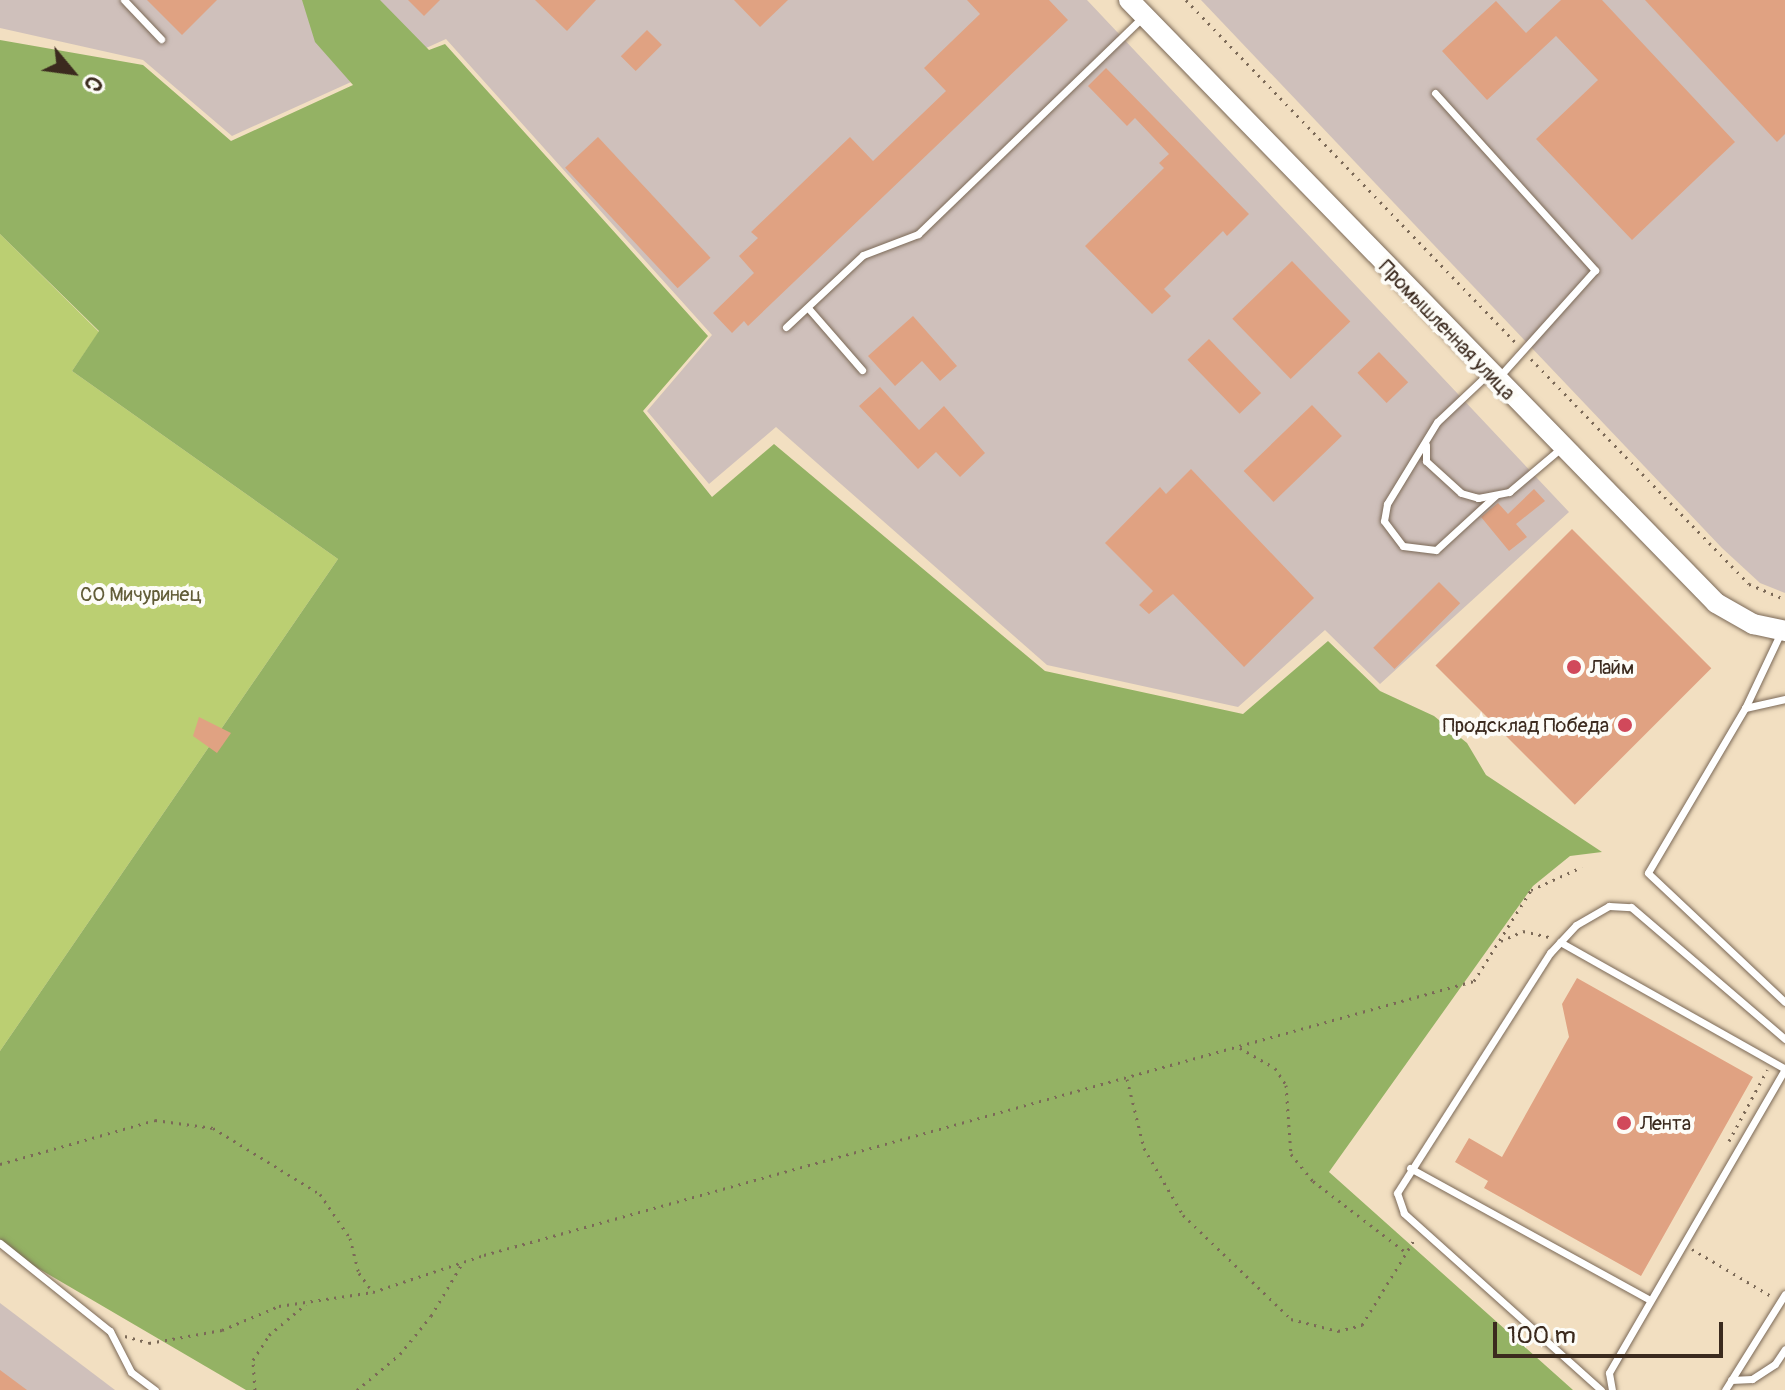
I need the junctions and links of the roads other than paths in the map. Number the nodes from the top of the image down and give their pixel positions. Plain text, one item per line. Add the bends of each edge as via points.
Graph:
1 (124, 0) edge
2 (1129, 0) edge
3 (1144, 16) junction
4 (161, 39) dead end
5 (1435, 93) dead end
6 (809, 309) junction
7 (786, 327) dead end
8 (862, 370) dead end
9 (1493, 377) junction
10 (1426, 442) junction
11 (1561, 448) junction
12 (1496, 495) junction
13 (1783, 631) edge
14 (1785, 699) edge
15 (1745, 708) junction
16 (1560, 942) junction
17 (1785, 1002) edge
18 (1785, 1039) edge
19 (1410, 1168) junction
20 (0, 1243) edge
21 (1783, 1298) edge
22 (1650, 1300) junction
23 (1785, 1349) edge
24 (1731, 1380) junction
25 (155, 1390) edge
26 (1601, 1390) edge
27 (1612, 1390) edge
28 (1725, 1390) edge

1 - 4 lane
2 - 3 main road, Промышленная улица
3 - 6 lane via 918,234 863,255
3 - 9 main road, Промышленная улица
5 - 9 lane via 1595,270
6 - 7 lane
6 - 8 lane
9 - 10 lane via 1437,422
9 - 11 main road, Промышленная улица
10 - 12 lane via 1426,461 1461,493 1478,498
10 - 12 lane via 1387,504 1384,521 1403,546 1436,550
11 - 12 lane via 1509,492
11 - 13 main road, Промышленная улица via 1716,603 1753,624
13 - 15 lane
14 - 15 lane
15 - 17 lane via 1648,873
16 - 18 lane via 1576,925 1609,906 1631,907
16 - 19 lane
16 - 22 lane via 1785,1069
19 - 22 lane
19 - 26 lane via 1397,1203
20 - 25 lane via 110,1331 131,1372
21 - 24 lane
22 - 27 lane via 1609,1373
23 - 24 lane via 1775,1364 1752,1379
24 - 28 lane

